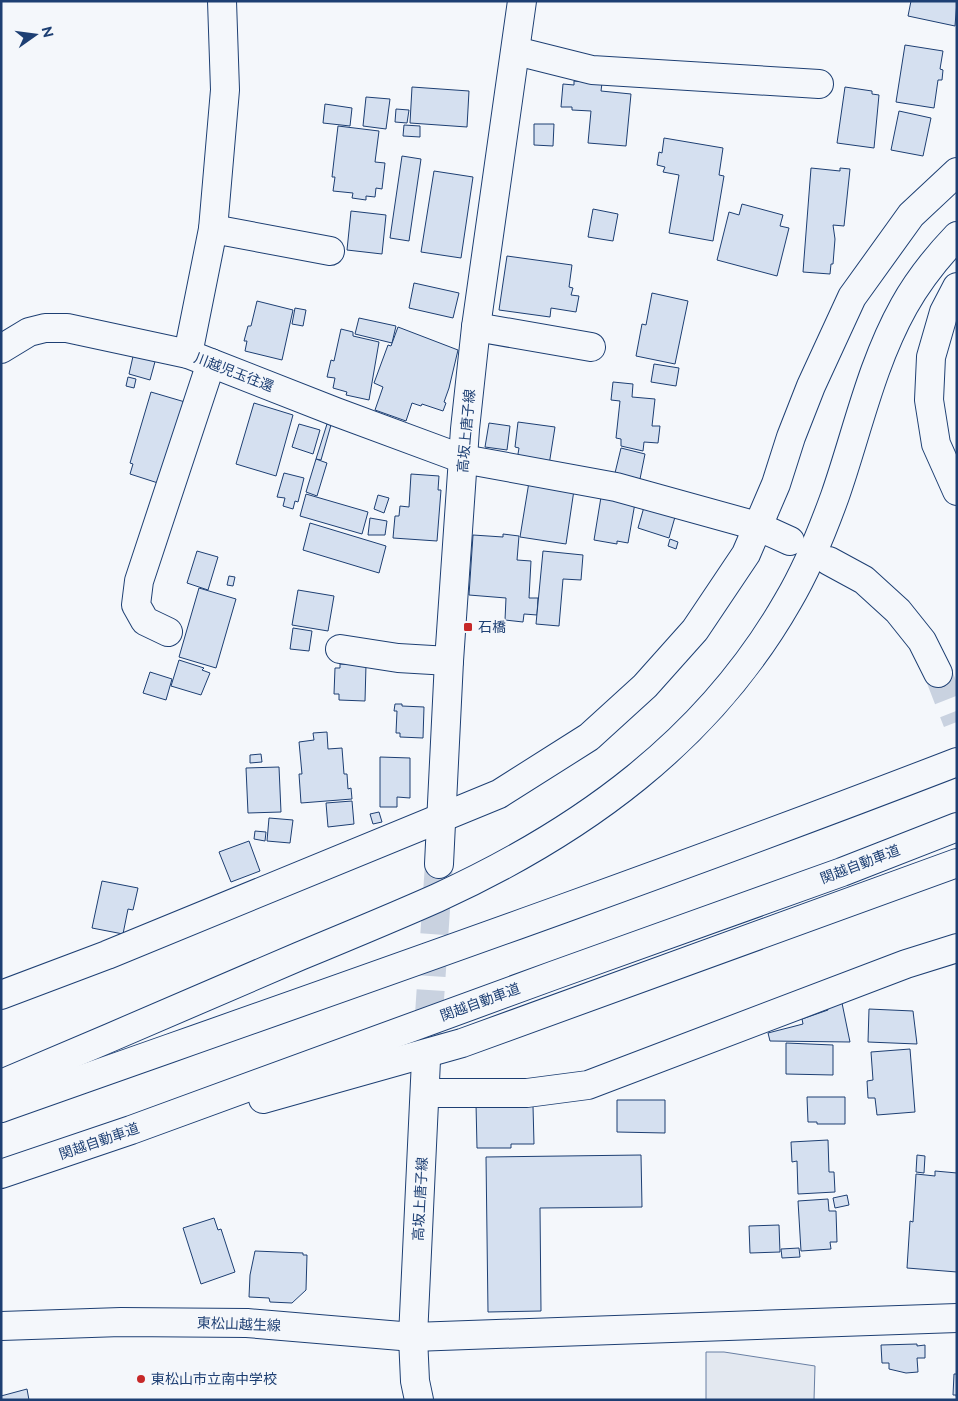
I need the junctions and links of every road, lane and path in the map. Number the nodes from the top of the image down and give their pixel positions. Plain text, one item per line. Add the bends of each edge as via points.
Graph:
1 (222, 1) edge
2 (522, 1) edge
3 (516, 51) junction
4 (819, 84) dead end
5 (957, 172) edge
6 (212, 229) junction
7 (957, 236) edge
8 (330, 251) dead end
9 (957, 287) edge
10 (476, 327) junction
11 (591, 347) dead end
12 (1, 349) edge
13 (200, 359) junction
14 (463, 459) junction
15 (957, 491) edge
16 (757, 526) junction
17 (790, 541) dead end
18 (829, 561) dead end
19 (168, 632) dead end
20 (340, 649) dead end
21 (450, 661) junction
22 (938, 672) tunnel mouth
23 (957, 762) edge
24 (441, 818) junction
25 (957, 827) edge
26 (957, 863) edge
27 (439, 864) tunnel mouth
28 (957, 948) edge
29 (1, 995) edge
30 (426, 1060) tunnel mouth
31 (1, 1084) edge
32 (426, 1093) junction
33 (1, 1108) edge
34 (132, 1130) junction
35 (1, 1174) edge
36 (957, 1318) edge
37 (1, 1326) edge
38 (413, 1337) junction
39 (419, 1400) edge

1 - 6 main road via 225,90
2 - 3 main road, 高坂上唐子線
3 - 4 main road via 592,70
3 - 10 main road, 高坂上唐子線
5 - 16 main road via 911,215 852,297 811,386 776,484
6 - 8 main road
6 - 13 main road
7 - 31 main road via 929,266 903,307 880,358 835,497 789,599 759,648 724,694 645,772 590,813 439,897
9 - 15 main road via 944,312 931,357 929,400 936,444
10 - 11 main road
10 - 14 main road, 高坂上唐子線
12 - 13 main road, 川越児玉往還 via 29,332 67,328
13 - 14 main road, 川越児玉往還
13 - 19 main road via 139,581 136,605 145,621
14 - 16 main road, 川越児玉往還 via 616,488
14 - 21 main road, 高坂上唐子線
16 - 17 main road, 川越児玉往還
16 - 24 main road via 746,554 695,630 645,686 589,737 499,794
18 - 22 main road via 864,580 898,611 922,641
20 - 21 main road via 398,658
21 - 24 main road, 高坂上唐子線
23 - 33 main road via 548,914
24 - 27 main road, 高坂上唐子線
24 - 29 main road
25 - 34 main road, 関越自動車道 via 842,872
26 - 34 main road via 462,1043 241,1105
28 - 32 main road via 906,964 588,1085 527,1093
30 - 32 main road, 高坂上唐子線
32 - 38 main road, 高坂上唐子線
34 - 35 main road, 関越自動車道
36 - 38 main road, 東松山越生線
37 - 38 main road, 東松山越生線 via 121,1322 247,1323
38 - 39 main road

